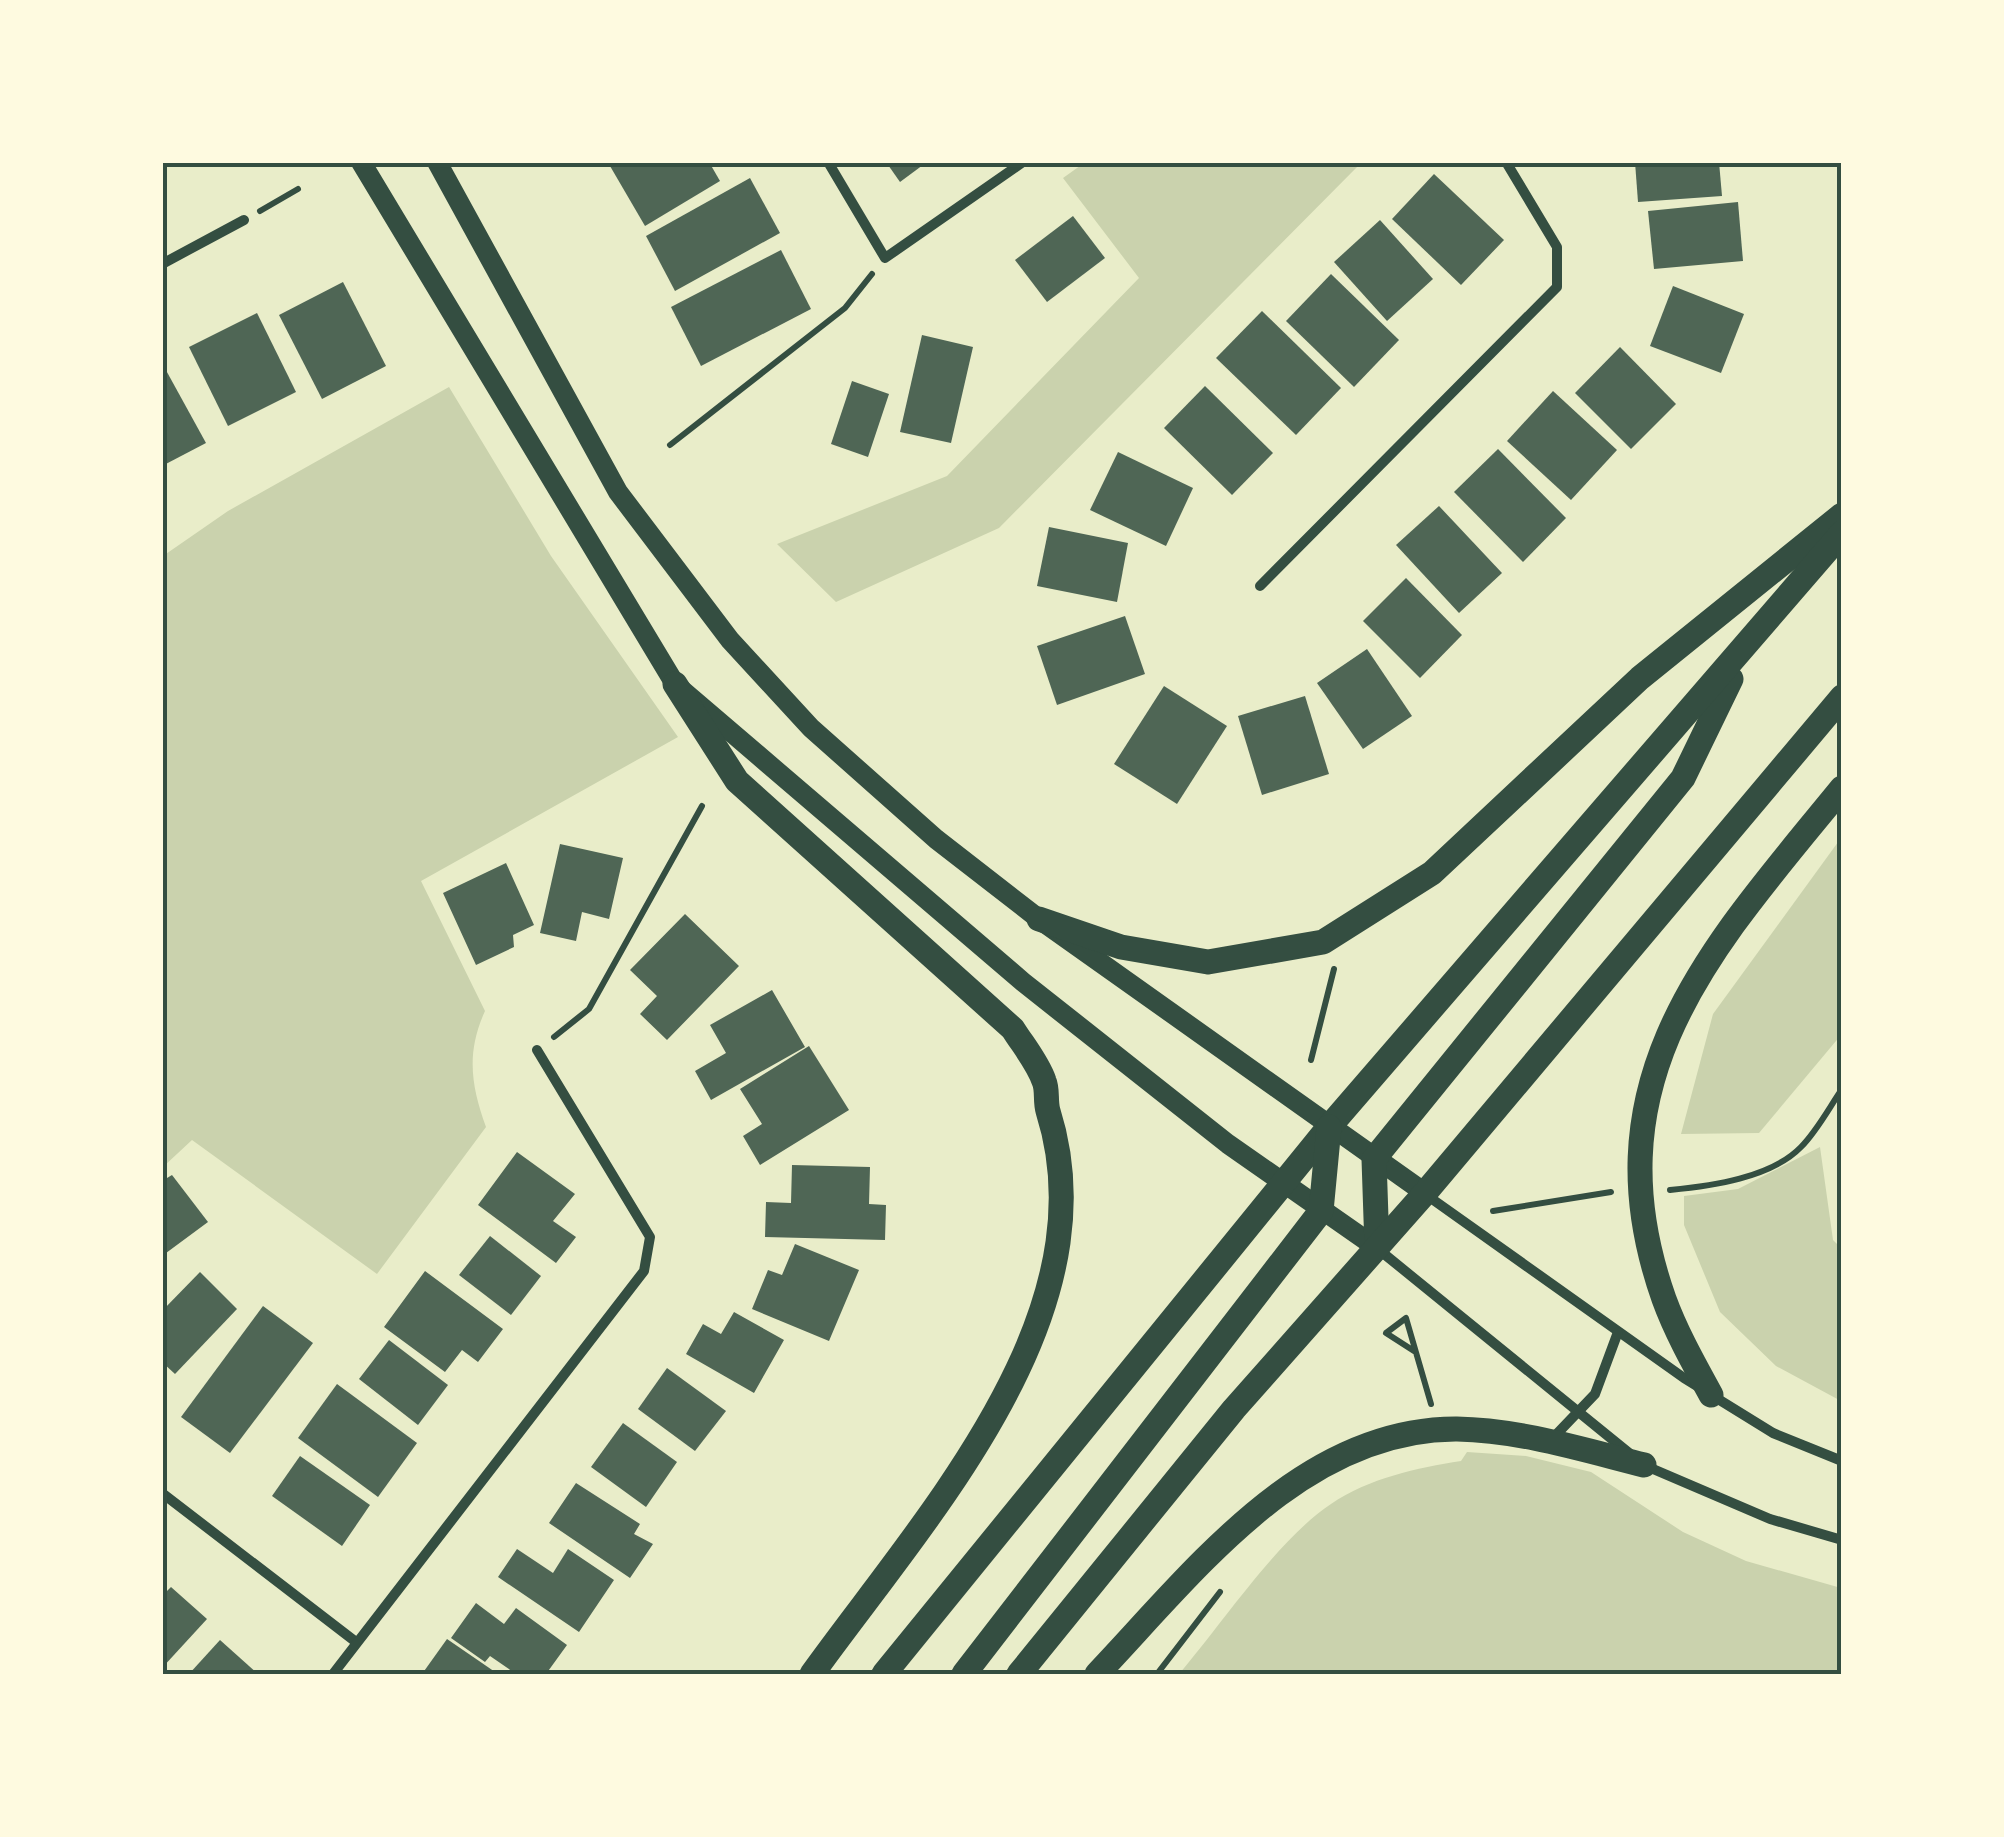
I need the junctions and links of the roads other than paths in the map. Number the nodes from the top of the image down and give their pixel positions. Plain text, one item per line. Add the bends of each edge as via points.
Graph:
1 (361, 162) edge
2 (437, 162) edge
3 (828, 162) edge
4 (1023, 162) edge
5 (1506, 162) edge
6 (244, 220) road end
7 (162, 264) edge
8 (1842, 515) edge
9 (1842, 533) edge
10 (1260, 586) dead end
11 (1746, 647) junction
12 (676, 684) junction
13 (1842, 697) edge
14 (1842, 788) edge
15 (1039, 919) junction
16 (538, 1050) road end
17 (1329, 1127) junction
18 (1374, 1159) junction
19 (1284, 1184) junction
20 (1424, 1193) junction
21 (1320, 1210) junction
22 (1377, 1248) junction
23 (1618, 1332) junction
24 (1711, 1395) junction
25 (1582, 1413) junction
26 (1550, 1441) junction
27 (1842, 1461) edge
28 (1644, 1465) junction
29 (162, 1492) edge
30 (1842, 1540) edge
31 (356, 1642) junction
32 (333, 1674) edge
33 (812, 1674) edge
34 (884, 1674) edge
35 (964, 1674) edge
36 (1019, 1674) edge
37 (1097, 1674) edge

1 - 12 main road
2 - 15 main road via 618,492 730,640 871,785
3 - 4 street via 886,258
5 - 10 street via 1557,247 1558,287
6 - 7 street
8 - 15 main road via 1640,678 1432,873 1323,942 1208,962 1122,947
9 - 11 main road
11 - 17 main road
11 - 18 main road via 1683,778
12 - 19 main road via 1023,982
12 - 33 main road via 737,782 1013,1029 1045,1082 1061,1169 1060,1254 1031,1344 941,1494
13 - 20 main road
14 - 24 main road via 1705,962 1647,1093 1638,1173 1647,1238 1665,1303
15 - 17 main road
16 - 31 street via 650,1237 644,1271
17 - 18 main road
17 - 19 main road
17 - 21 main road
18 - 20 main road
18 - 22 main road
19 - 21 main road
19 - 34 main road
20 - 22 main road
20 - 23 street
21 - 22 main road
21 - 35 main road
22 - 25 street
22 - 36 main road via 1234,1408
23 - 24 street
23 - 25 street
24 - 27 street via 1773,1433
25 - 26 street
25 - 28 street
26 - 28 main road
26 - 37 main road via 1460,1429 1404,1434 1320,1465 1205,1560
28 - 30 street via 1770,1520
29 - 31 street
31 - 32 street

